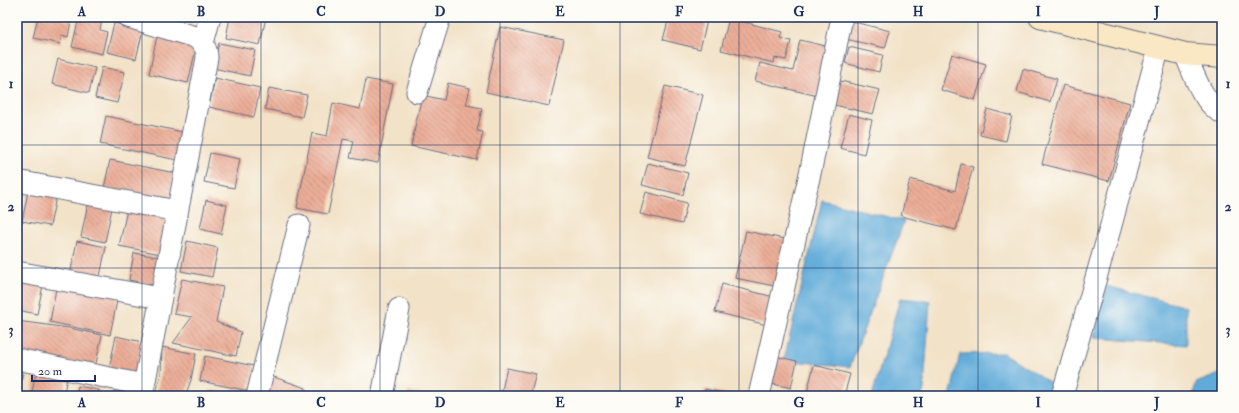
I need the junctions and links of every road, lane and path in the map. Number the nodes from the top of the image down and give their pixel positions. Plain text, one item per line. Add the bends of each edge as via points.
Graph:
1 (128, 17) edge
2 (210, 17) edge
3 (440, 17) edge
4 (842, 17) edge
5 (1040, 17) edge
6 (203, 43) junction
7 (1159, 47) junction
8 (1185, 54) junction
9 (1222, 57) edge
10 (417, 92) dead end
11 (1222, 113) edge
12 (17, 181) edge
13 (177, 211) junction
14 (299, 225) dead end
15 (17, 272) edge
16 (160, 298) junction
17 (398, 309) dead end
18 (17, 359) edge
19 (143, 391) edge
20 (257, 396) edge
21 (382, 396) edge
22 (759, 396) edge
23 (1062, 396) edge

1 - 6 street via 195,37
2 - 6 street
3 - 10 street
4 - 22 street via 811,169
5 - 7 main road
6 - 13 street via 207,50 207,58
7 - 8 main road
7 - 23 street
8 - 9 main road
8 - 11 street via 1210,103
12 - 13 street
13 - 16 street
14 - 20 street
15 - 16 street
16 - 19 street
17 - 21 street
18 - 19 street

